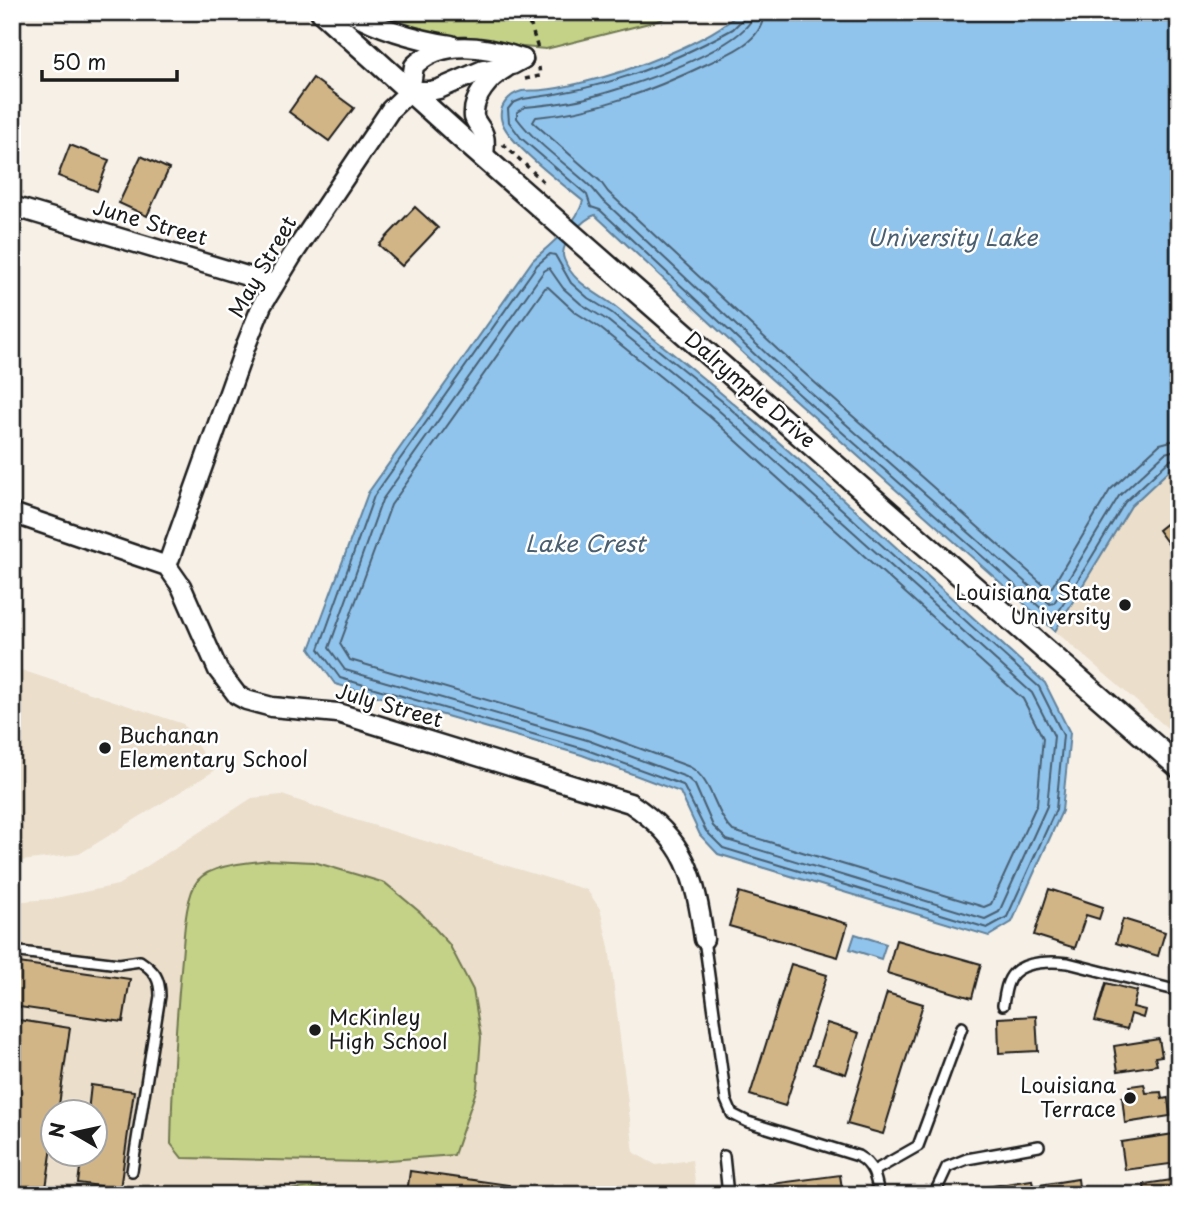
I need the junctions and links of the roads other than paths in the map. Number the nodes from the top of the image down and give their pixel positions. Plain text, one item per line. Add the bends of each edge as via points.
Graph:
1 (322, 12) edge
2 (350, 12) edge
3 (465, 48) junction
4 (517, 72) junction
5 (410, 91) junction
6 (484, 158) junction
7 (12, 206) edge
8 (274, 284) junction
9 (12, 513) edge
10 (167, 566) junction
11 (1179, 767) edge
12 (704, 939) joint
13 (12, 951) edge
14 (1179, 991) edge
15 (1003, 1005) dead end
16 (962, 1027) dead end
17 (1039, 1146) dead end
18 (724, 1156) dead end
19 (132, 1171) dead end
20 (874, 1171) junction
21 (728, 1195) edge
22 (879, 1195) edge
23 (934, 1195) edge

1 - 5 street, Dalrymple Drive
2 - 3 street via 392,32
3 - 4 street, May Street via 495,49 523,59
3 - 5 street, May Street via 442,50 421,60 411,74
4 - 5 street via 483,70 430,91
4 - 6 street via 494,75 476,103 474,117 484,135
5 - 6 street, Dalrymple Drive
5 - 8 street, May Street via 391,109
6 - 11 street, Dalrymple Drive
7 - 8 street, June Street
8 - 10 street, May Street via 246,345
9 - 10 street
10 - 12 street, July Street via 181,586 218,670 246,700 272,707 329,710 630,803 673,840 692,876
12 - 20 lane via 726,1100 732,1114 859,1156
13 - 19 lane via 119,964 140,961 160,981
14 - 15 lane via 1052,961 1014,972
16 - 20 lane via 918,1146
17 - 23 lane via 947,1167
18 - 21 lane
20 - 22 lane

